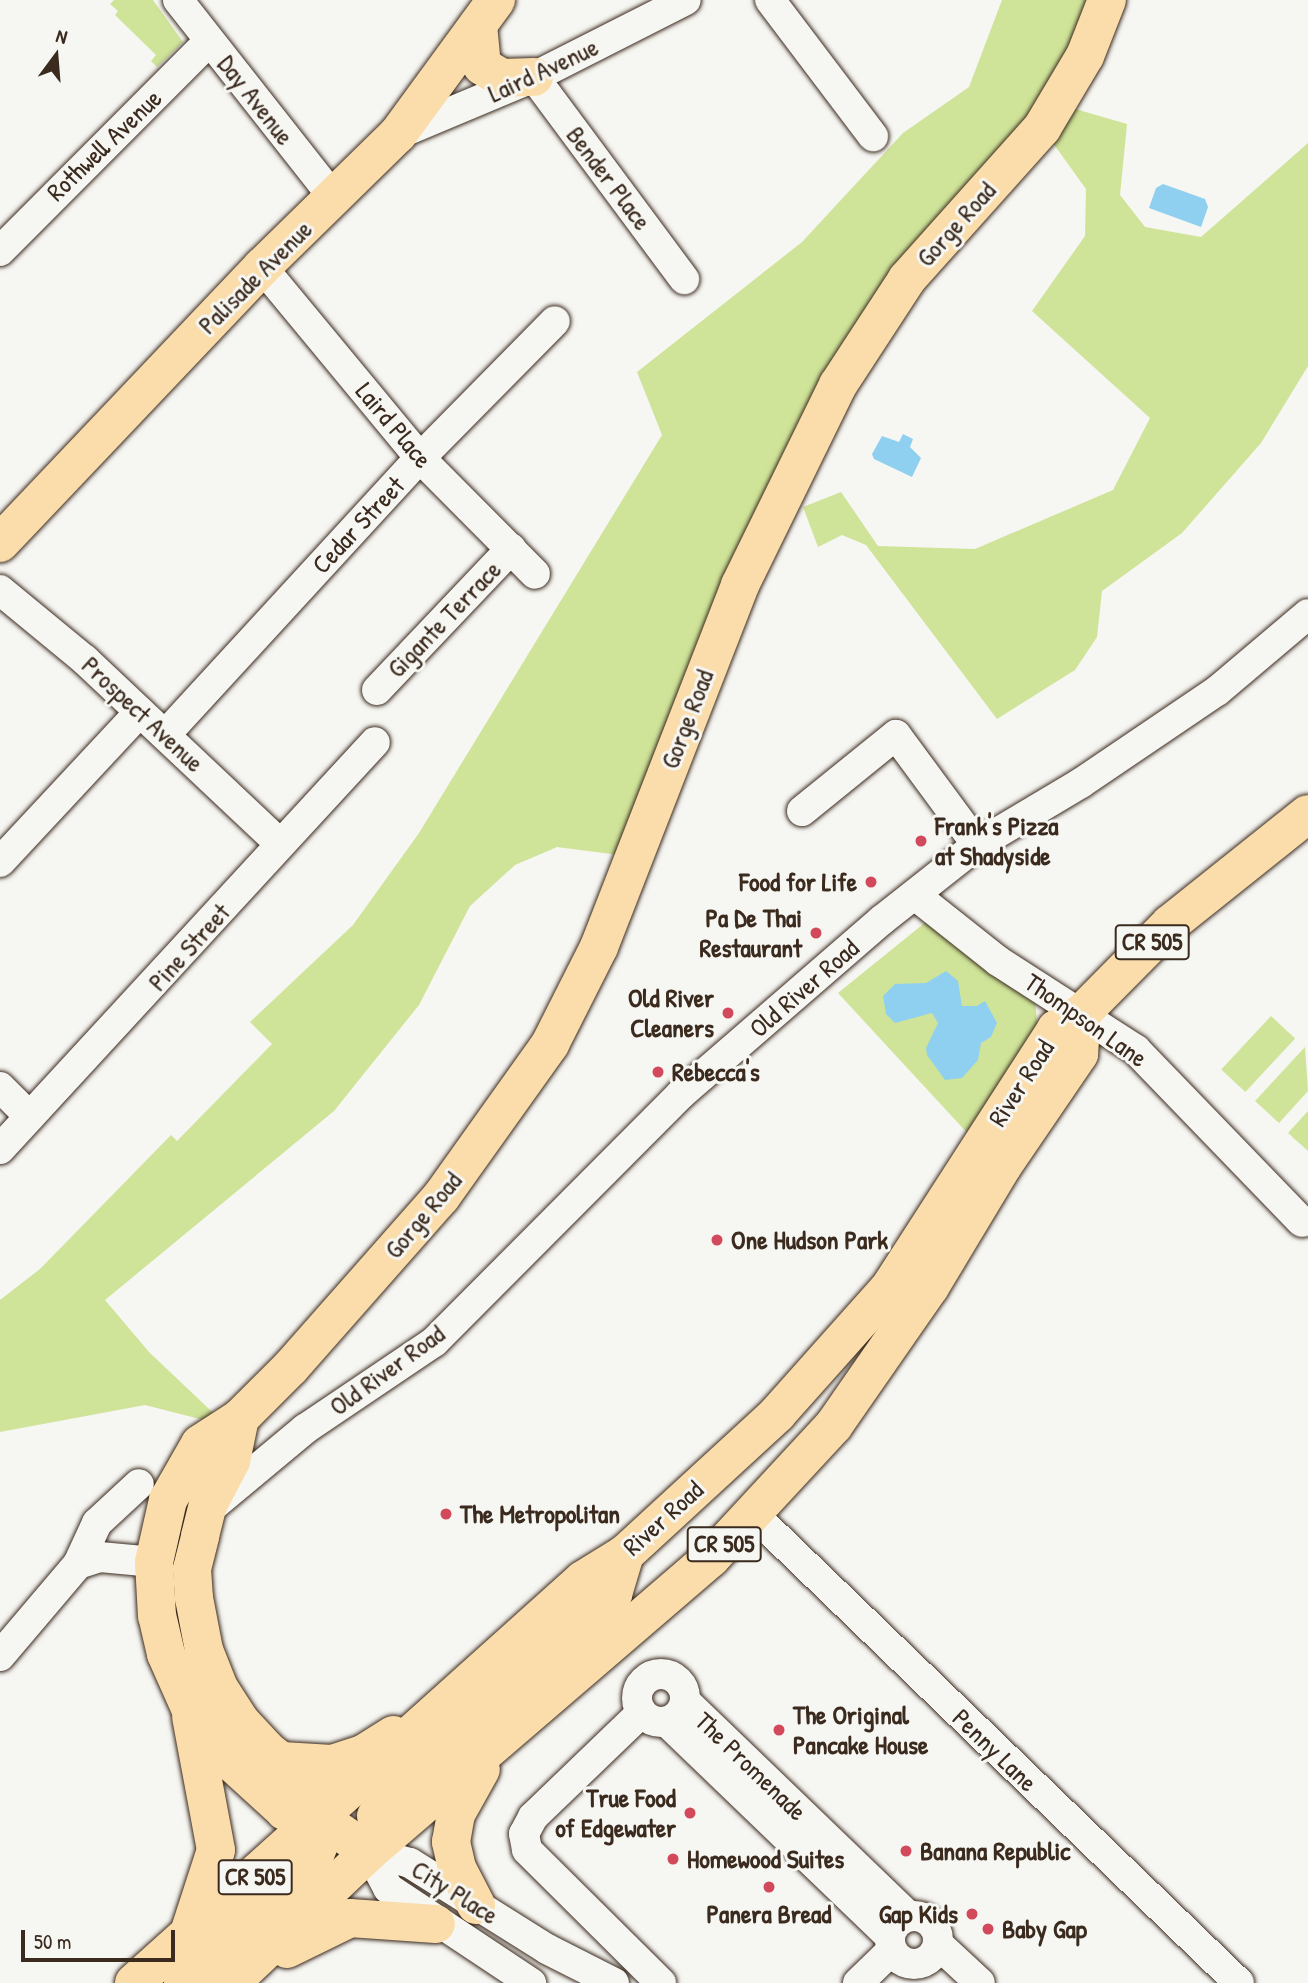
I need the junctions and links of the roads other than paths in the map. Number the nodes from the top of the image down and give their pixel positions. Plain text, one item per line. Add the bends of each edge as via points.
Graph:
1 (178, 0) edge
2 (686, 0) edge
3 (770, 0) edge
4 (1107, 0) edge
5 (485, 9) edge
6 (209, 41) junction
7 (534, 77) junction
8 (398, 134) junction
9 (873, 136) dead end
10 (334, 198) junction
11 (0, 251) edge
12 (262, 267) junction
13 (684, 279) dead end
14 (555, 321) dead end
15 (420, 458) junction
16 (0, 543) edge
17 (511, 549) junction
18 (535, 574) dead end
19 (0, 590) edge
20 (1308, 614) edge
21 (377, 690) dead end
22 (140, 712) junction
23 (165, 735) junction
24 (375, 742) dead end
25 (802, 811) dead end
26 (1308, 814) edge
27 (280, 844) junction
28 (977, 845) junction
29 (0, 862) edge
30 (915, 895) junction
31 (1082, 1013) junction
32 (0, 1087) edge
33 (30, 1117) junction
34 (0, 1149) edge
35 (1302, 1222) dead end
36 (240, 1418) junction
37 (139, 1484) dead end
38 (206, 1512) junction
39 (754, 1515) junction
40 (625, 1554) junction
41 (154, 1562) junction
42 (78, 1564) junction
43 (0, 1656) edge
44 (453, 1700) junction
45 (190, 1708) junction
46 (496, 1745) junction
47 (282, 1761) junction
48 (320, 1818) junction
49 (369, 1852) junction
50 (476, 1905) junction
51 (436, 1924) junction
52 (189, 1935) junction
53 (911, 1955) edge
54 (134, 1983) edge
55 (183, 1983) edge
56 (231, 1983) edge
57 (531, 1983) edge
58 (614, 1983) edge
59 (661, 1983) edge
60 (858, 1983) edge
61 (980, 1983) edge
62 (1239, 1983) edge

1 - 6 street, Day Avenue
2 - 7 street, Laird Avenue
3 - 9 street
4 - 36 main road, Gorge Road via 1085,56 1042,128 908,279 838,385 740,585 600,947 550,1044 441,1197
5 - 7 main road via 482,66 502,78
5 - 8 main road, Palisade Avenue
6 - 10 street, Day Avenue
6 - 11 street, Rothwell Avenue
7 - 8 street, Laird Avenue
7 - 13 street, Bender Place
8 - 10 main road, Palisade Avenue
10 - 12 main road, Palisade Avenue
12 - 15 street, Laird Place
12 - 16 main road, Palisade Avenue
14 - 15 street, Cedar Street
15 - 17 street, Laird Place
15 - 23 street, Cedar Street
17 - 18 street, Laird Place
17 - 21 street, Gigante Terrace
19 - 22 street, Prospect Avenue
20 - 28 street, Old River Road via 1160,732
22 - 23 street, Prospect Avenue
22 - 29 street
23 - 27 street, Prospect Avenue
24 - 27 street, Pine Street
25 - 28 street via 896,735
26 - 31 main road, River Road / CR 505 via 1170,924
27 - 33 street, Pine Street
28 - 30 street, Old River Road
30 - 31 street, Thompson Lane via 999,961
30 - 38 street, Old River Road via 681,1094 569,1211 433,1342 305,1429
31 - 35 street, Thompson Lane via 1136,1050
31 - 39 main road, River Road / CR 505 via 1079,1054 1002,1167 930,1287 834,1425
31 - 40 main road, River Road / CR 505 via 1056,1030 890,1287 834,1354 777,1414
32 - 33 street
33 - 34 street, Pine Street
36 - 38 main road via 231,1461
36 - 41 main road, Gorge Road via 200,1444 169,1500
37 - 42 street via 97,1523
38 - 47 main road via 192,1569 204,1650 219,1688 241,1722
39 - 46 main road, River Road / CR 505
39 - 62 street, Penny Lane
40 - 44 main road, River Road / CR 505 via 583,1580
40 - 49 main road via 613,1594 594,1616 383,1807 370,1834
41 - 42 street via 100,1557
41 - 45 main road, Gorge Road via 157,1616 166,1654
42 - 43 street
44 - 47 main road via 363,1754 332,1765
44 - 48 main road, River Road / CR 505
45 - 48 main road, Gorge Road via 215,1747 248,1780 285,1811
45 - 52 main road via 216,1850
46 - 49 main road, River Road / CR 505
46 - 50 main road via 456,1814 451,1842 457,1868
47 - 48 main road via 318,1789
48 - 49 main road, Gorge Road
48 - 52 main road, River Road / CR 505
48 - 55 main road via 315,1860 307,1876
49 - 50 street, City Place via 410,1863
49 - 51 street, City Place via 388,1888
49 - 56 main road, River Road / CR 505
50 - 58 street, City Place
51 - 56 main road via 350,1918 320,1930
51 - 57 street, City Place
52 - 54 main road, River Road / CR 505
53 - 59 street, The Promenade via 665,1713 533,1817 524,1834 527,1850
53 - 60 street
53 - 61 street, The Promenade

